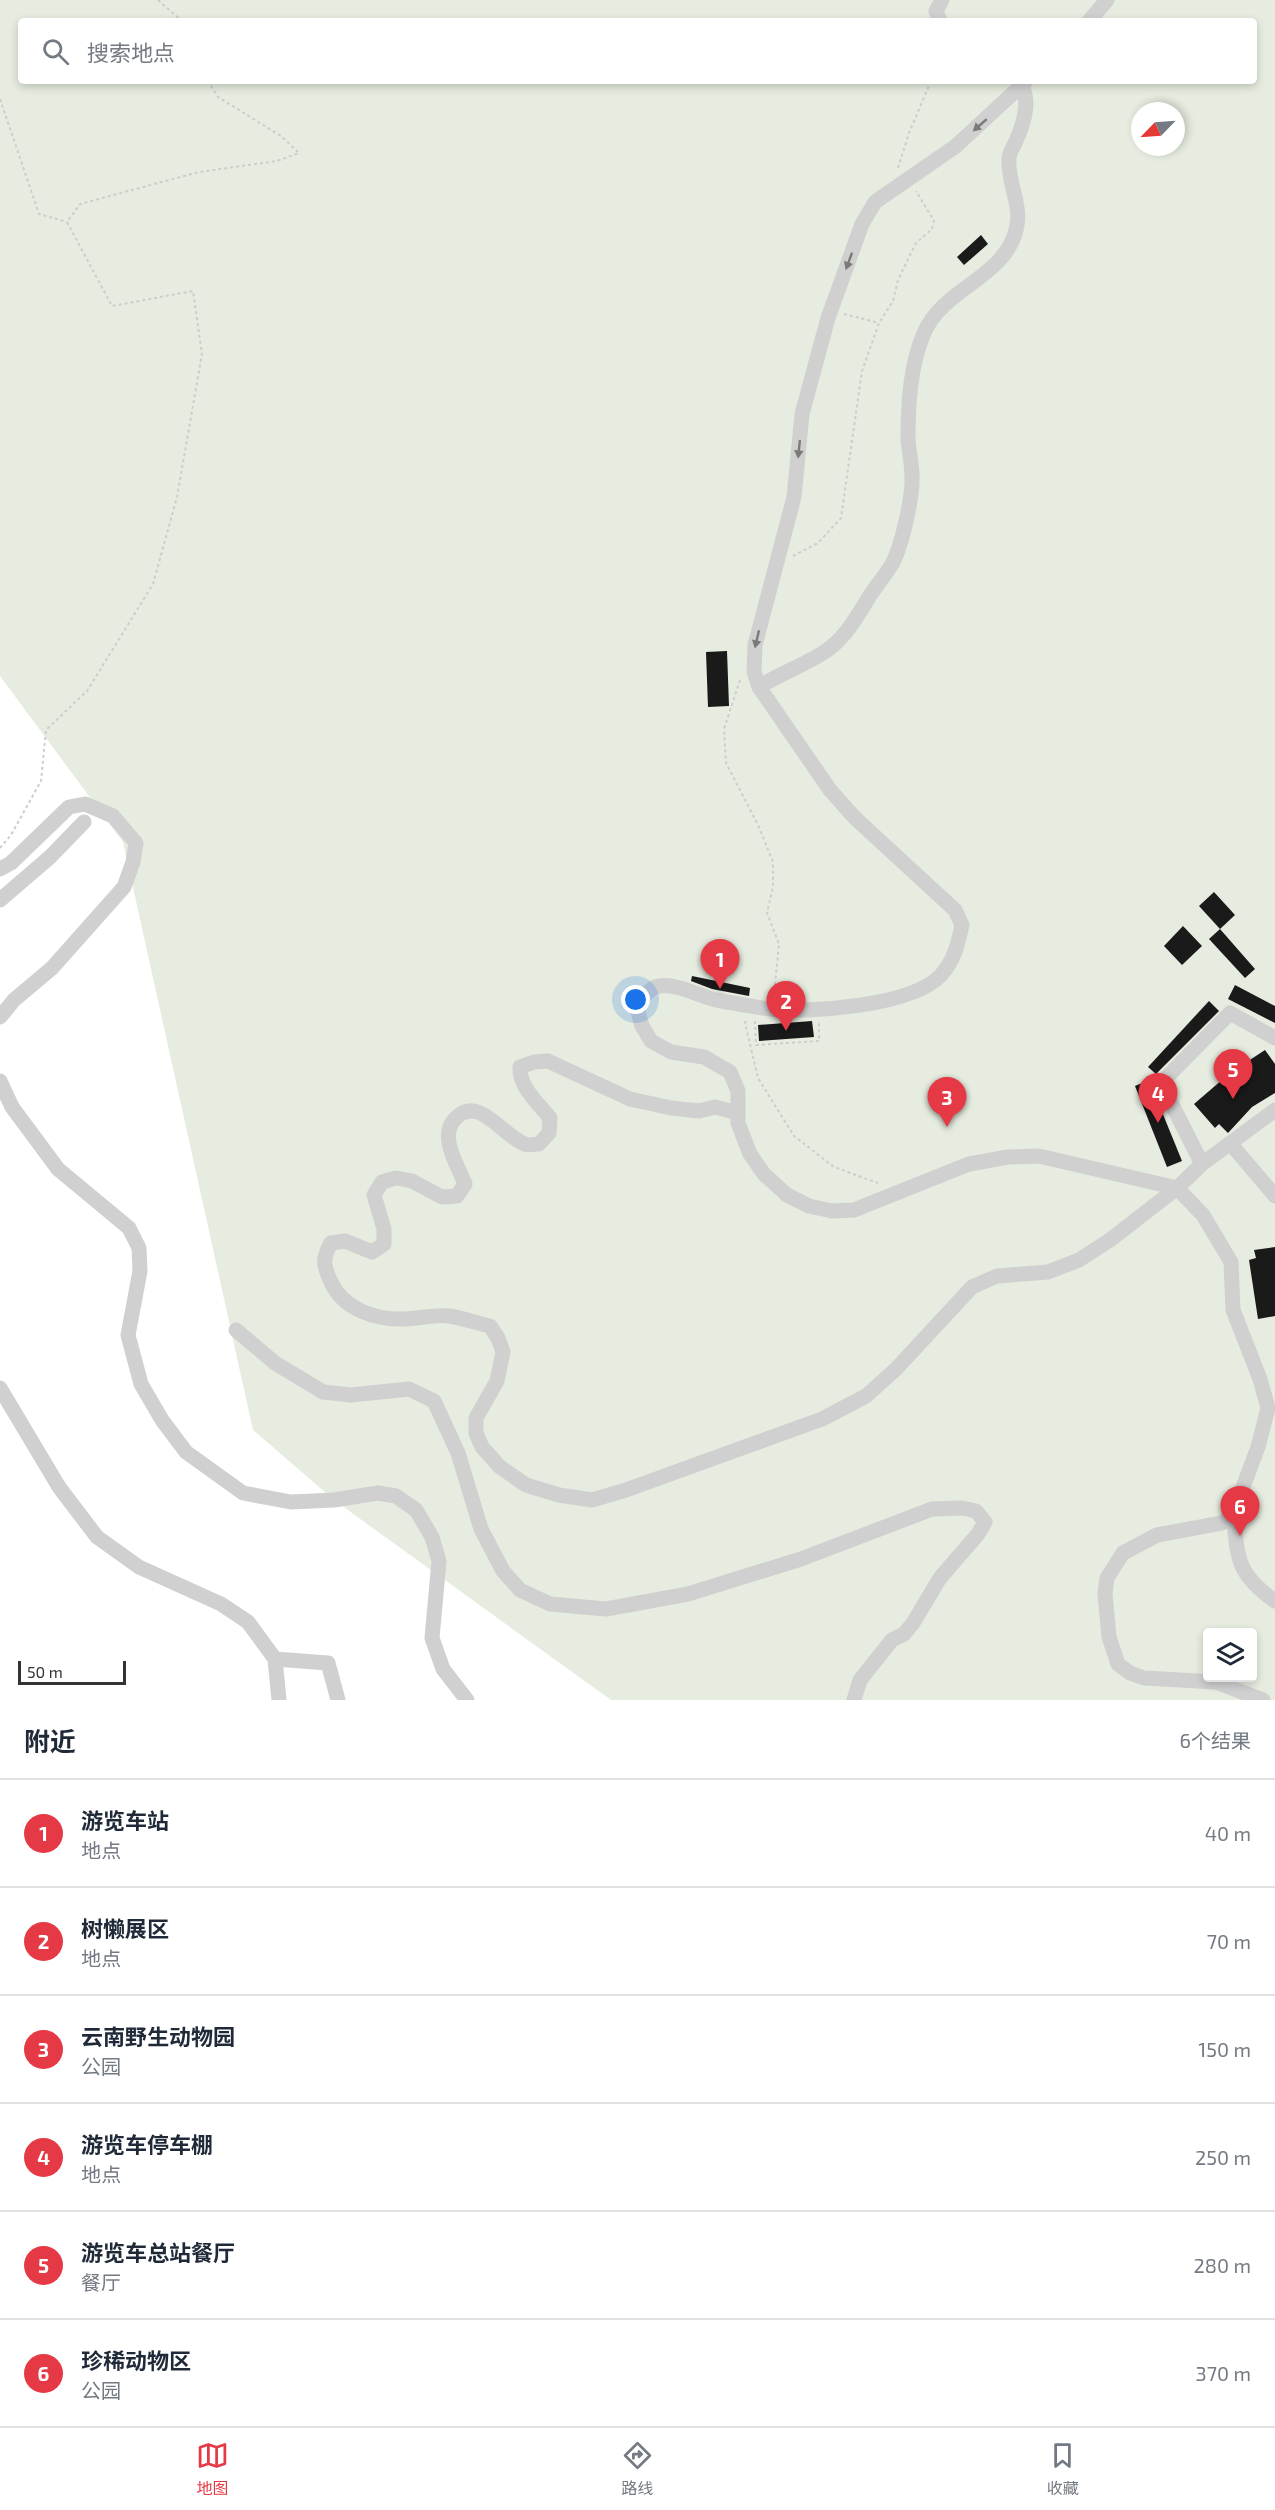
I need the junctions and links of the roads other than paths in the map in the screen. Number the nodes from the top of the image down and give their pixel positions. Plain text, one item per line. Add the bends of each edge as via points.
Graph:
1 (942, 0) edge
2 (1107, 0) edge
3 (939, 18) edge
4 (1092, 18) edge
5 (1021, 84) edge
6 (1023, 84) edge
7 (759, 687) junction
8 (84, 822) dead end
9 (0, 869) edge
10 (0, 900) edge
11 (0, 1017) edge
12 (1275, 1038) edge
13 (0, 1081) edge
14 (1275, 1110) edge
15 (738, 1113) junction
16 (1230, 1143) junction
17 (1202, 1164) junction
18 (1177, 1188) junction
19 (1275, 1196) edge
20 (236, 1330) dead end
21 (0, 1388) edge
22 (1270, 1393) edge
23 (1233, 1514) junction
24 (1275, 1601) edge
25 (275, 1659) junction
26 (279, 1700) edge
27 (338, 1700) edge
28 (467, 1700) edge
29 (854, 1700) edge
30 (1263, 1700) edge

1 - 3 street via 936,11
2 - 4 street
5 -> 7 street via 956,146 875,202 862,224 830,311 802,414 794,497 755,645 754,672
6 - 7 street via 1027,105 1009,157 1017,224 1010,245 989,271 955,294 936,313 915,355 909,411 910,503 893,562 855,620 832,646
7 - 15 street via 830,790 955,910 962,925 952,961 940,977 878,1003 818,1009 765,1008 678,988 658,986 646,994 637,1008 651,1041 671,1052 704,1057 730,1072 738,1091
8 - 10 street
9 - 11 street via 69,807 85,804 114,816 136,843 124,887 52,968
12 - 17 street via 1230,1013 1161,1083
13 - 28 street via 12,1107 58,1169 129,1228 139,1248 140,1271 128,1335 141,1384 186,1452 243,1493 291,1502 378,1493 396,1496 416,1510 432,1537 439,1561 432,1638 443,1669
14 - 16 street
15 - 18 street via 750,1154 764,1174 787,1195 809,1206 832,1210 854,1210 969,1164 1008,1157 1039,1156
15 - 18 street via 715,1107 699,1111 671,1108 630,1099 548,1061 520,1067 525,1087 550,1118 549,1133 538,1144 525,1144 486,1115 472,1110 459,1114 449,1125 448,1140 465,1184 457,1196 442,1197 412,1181 396,1178 382,1182 374,1195 384,1244 372,1252 345,1241 331,1243 324,1256 326,1271 340,1296 367,1314 401,1320 447,1316 490,1326 503,1352 497,1381 476,1418 476,1433 482,1447 500,1467 526,1485 592,1500 822,1419 866,1396 972,1287 998,1276 1048,1272 1079,1260
16 - 17 street
16 - 19 street
17 - 18 street
18 - 22 street via 1203,1215 1231,1262 1233,1310
20 - 29 street via 275,1363 323,1392 351,1395 409,1389 434,1401 458,1453 482,1529 503,1571 520,1590 550,1604 606,1609 688,1594 801,1559 932,1509 976,1511 985,1522 978,1534 940,1578 914,1623 892,1640 860,1680
21 - 25 street via 59,1486 97,1537 139,1567 221,1604 248,1622
22 - 23 street via 1258,1447
23 - 24 street via 1237,1556 1243,1570 1262,1593
23 - 30 street via 1222,1523 1157,1535 1123,1553 1107,1578 1108,1637 1118,1664 1130,1673 1144,1678 1216,1682
25 - 26 street
25 - 27 street via 328,1663

